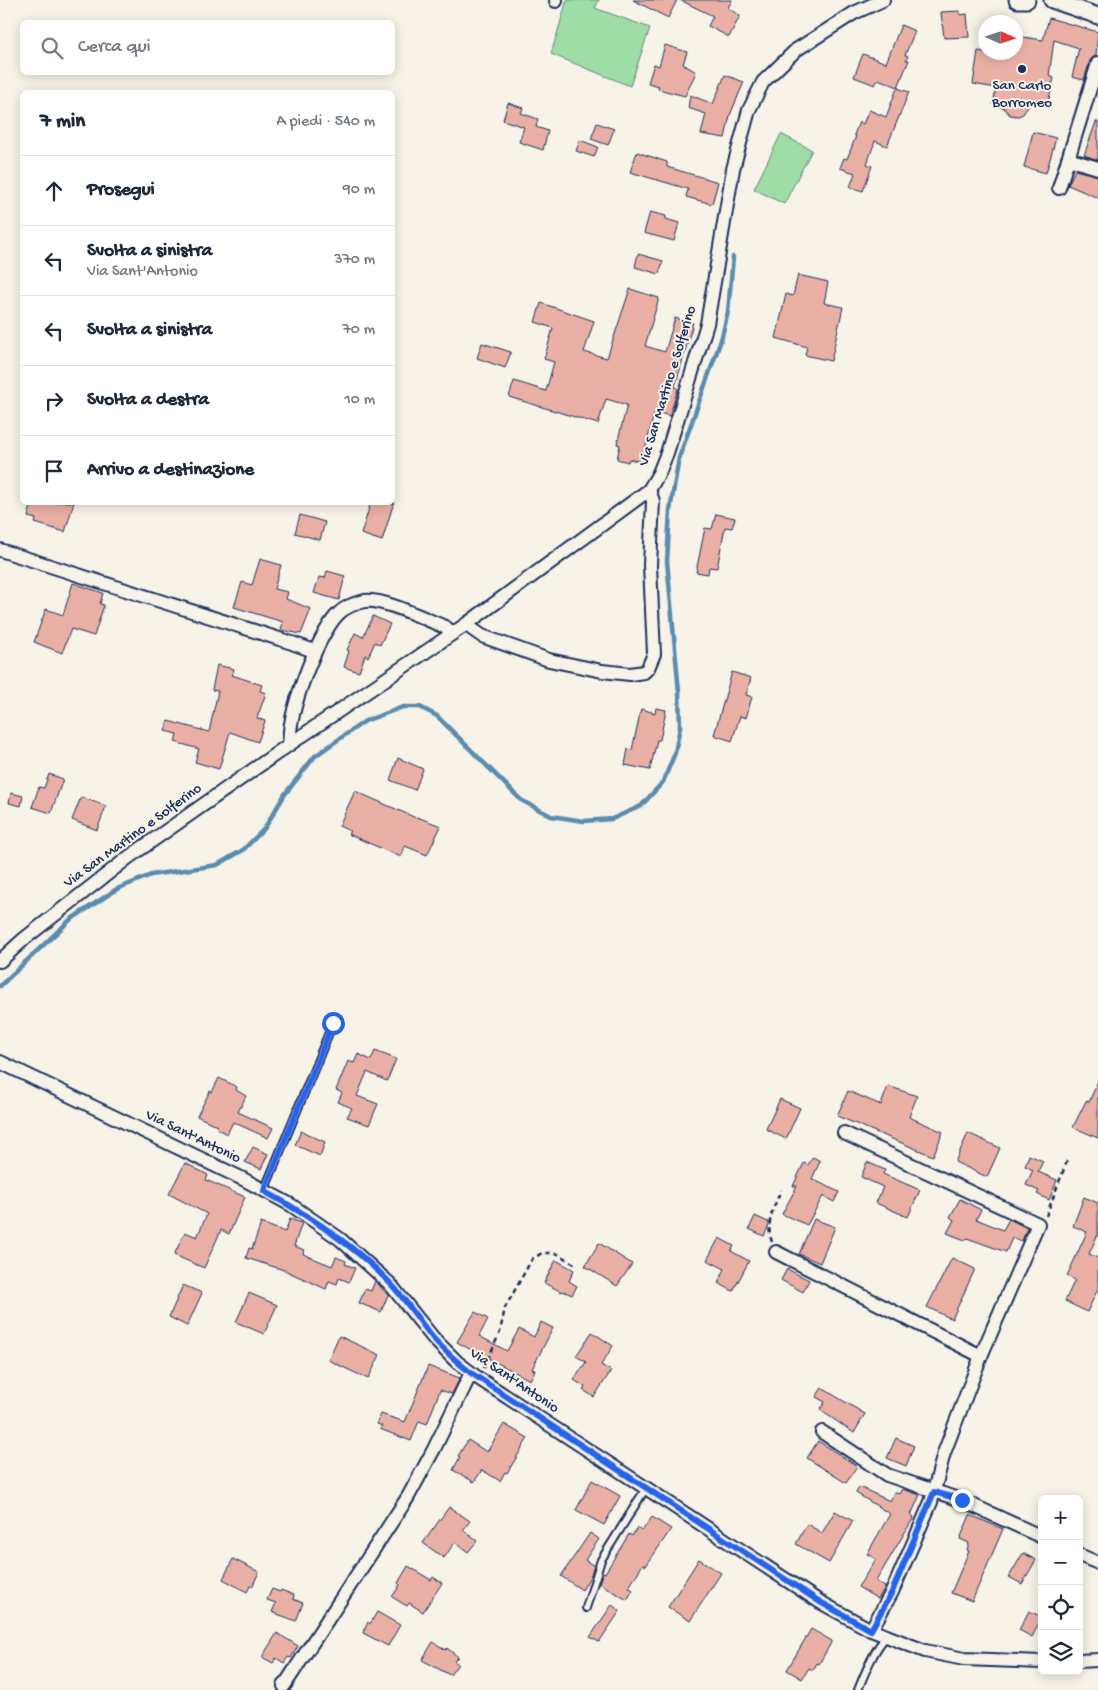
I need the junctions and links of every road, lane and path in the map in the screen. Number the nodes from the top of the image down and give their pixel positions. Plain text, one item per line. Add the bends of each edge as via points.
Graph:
1 (884, 0) edge
2 (1017, 0) edge
3 (1027, 0) edge
4 (1052, 0) edge
5 (1098, 16) edge
6 (1098, 63) edge
7 (1068, 159) junction
8 (1098, 168) edge
9 (1059, 188) dead end
10 (649, 490) junction
11 (0, 550) edge
12 (468, 623) junction
13 (453, 632) junction
14 (314, 651) junction
15 (290, 744) junction
16 (0, 961) edge
17 (333, 1023) dead end
18 (0, 1062) edge
19 (844, 1133) dead end
20 (1067, 1161) dead end
21 (781, 1190) dead end
22 (264, 1191) junction
23 (1038, 1224) junction
24 (776, 1252) joint
25 (576, 1264) dead end
26 (981, 1356) junction
27 (475, 1376) junction
28 (822, 1432) dead end
29 (646, 1488) junction
30 (934, 1492) junction
31 (1038, 1535) edge
32 (1083, 1557) edge
33 (1098, 1563) edge
34 (586, 1608) dead end
35 (871, 1630) junction
36 (886, 1637) junction
37 (1098, 1660) edge
38 (1083, 1661) edge
39 (1038, 1662) edge
40 (284, 1686) dead end
41 (858, 1690) edge

1 - 10 street, Via San Martino e Solferino via 854,13 796,50 763,82 749,110 732,169 707,324 667,453
2 - 3 street
4 - 5 street
6 - 7 street
7 - 8 street
7 - 9 street
10 - 12 street, Via San Martino e Solferino
10 - 12 street via 653,502 650,565 654,654 644,672 602,671 549,660 482,636
11 - 14 street
12 - 13 street, Via San Martino e Solferino
13 - 14 street via 388,604 368,600 350,604 338,614
13 - 15 street, Via San Martino e Solferino
14 - 15 street via 297,701 289,734
15 - 16 street, Via San Martino e Solferino via 129,857
17 - 22 lane
18 - 22 street, Via Sant'Antonio
19 - 23 street
20 - 23 path via 1042,1225
21 - 24 path via 769,1217 769,1235
22 - 27 street, Via Sant'Antonio via 291,1205 366,1261 390,1284 456,1362
23 - 26 street
24 - 26 street
25 - 27 path via 556,1253 542,1253 532,1260 505,1308 490,1358
26 - 30 street via 944,1453
27 - 29 street, Via Sant'Antonio
27 - 40 street via 408,1497
28 - 30 street via 886,1475
29 - 34 lane via 601,1560
29 - 35 street, Via Sant'Antonio via 820,1602
30 - 31 street via 962,1500
30 - 35 street via 892,1592
32 - 33 street
35 - 36 street, Via Sant'Antonio
36 - 39 street, Via Sant'Antonio via 925,1651 964,1659
36 - 41 lane
37 - 38 street

